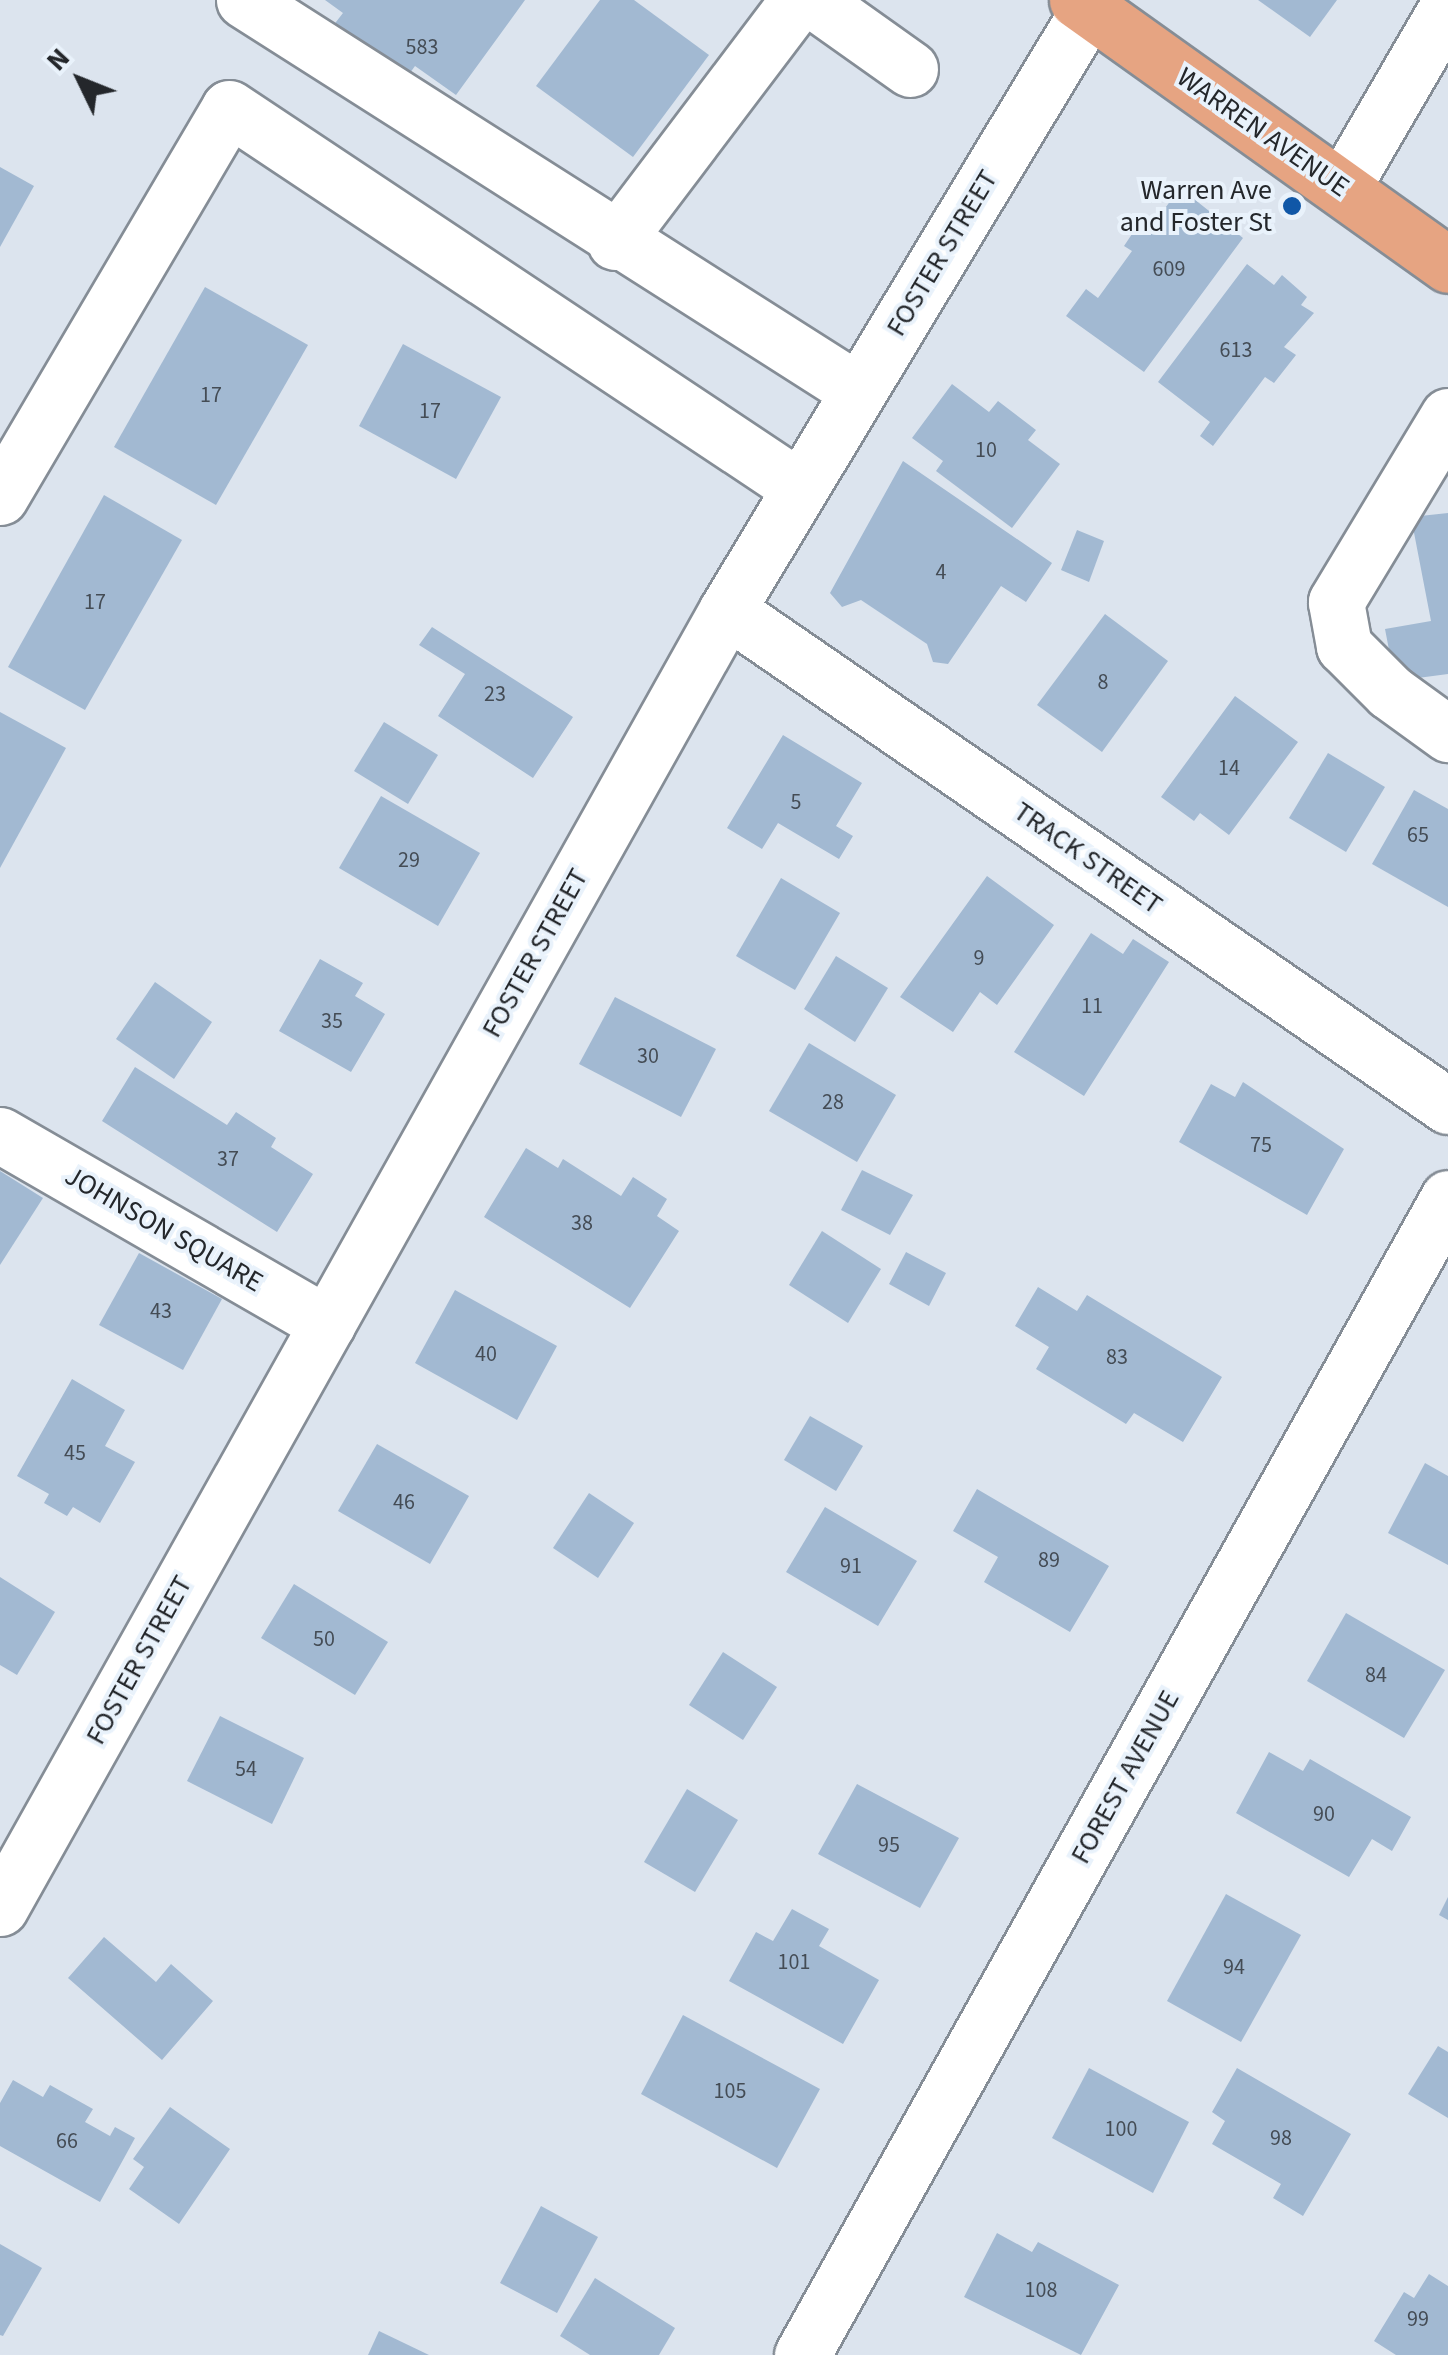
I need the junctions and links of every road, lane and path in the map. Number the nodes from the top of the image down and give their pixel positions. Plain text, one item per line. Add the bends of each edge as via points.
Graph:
1 (244, 0) edge
2 (798, 0) edge
3 (813, 0) edge
4 (1083, 4) edge
5 (1448, 6) edge
6 (910, 70) dead end
7 (1342, 188) junction
8 (615, 242) junction
9 (1448, 265) edge
10 (858, 391) junction
11 (1448, 416) edge
12 (1427, 485) edge
13 (800, 488) junction
14 (0, 497) edge
15 (727, 610) junction
16 (1444, 729) edge
17 (1448, 1106) edge
18 (0, 1134) edge
19 (1448, 1198) edge
20 (327, 1324) junction
21 (0, 1908) edge
22 (802, 2355) edge

1 - 8 street
2 - 8 street
3 - 6 street
4 - 7 main road, WARREN AVENUE
4 - 10 street, FOSTER STREET
5 - 7 street
7 - 9 main road, WARREN AVENUE
8 - 10 street
10 - 13 street, FOSTER STREET
11 - 12 street
12 - 16 street via 1336,602 1344,646
13 - 14 street via 230,108
13 - 15 street, FOSTER STREET
15 - 17 street, TRACK STREET
15 - 20 street, FOSTER STREET
18 - 20 street, JOHNSON SQUARE
19 - 22 street, FOREST AVENUE
20 - 21 street, FOSTER STREET

